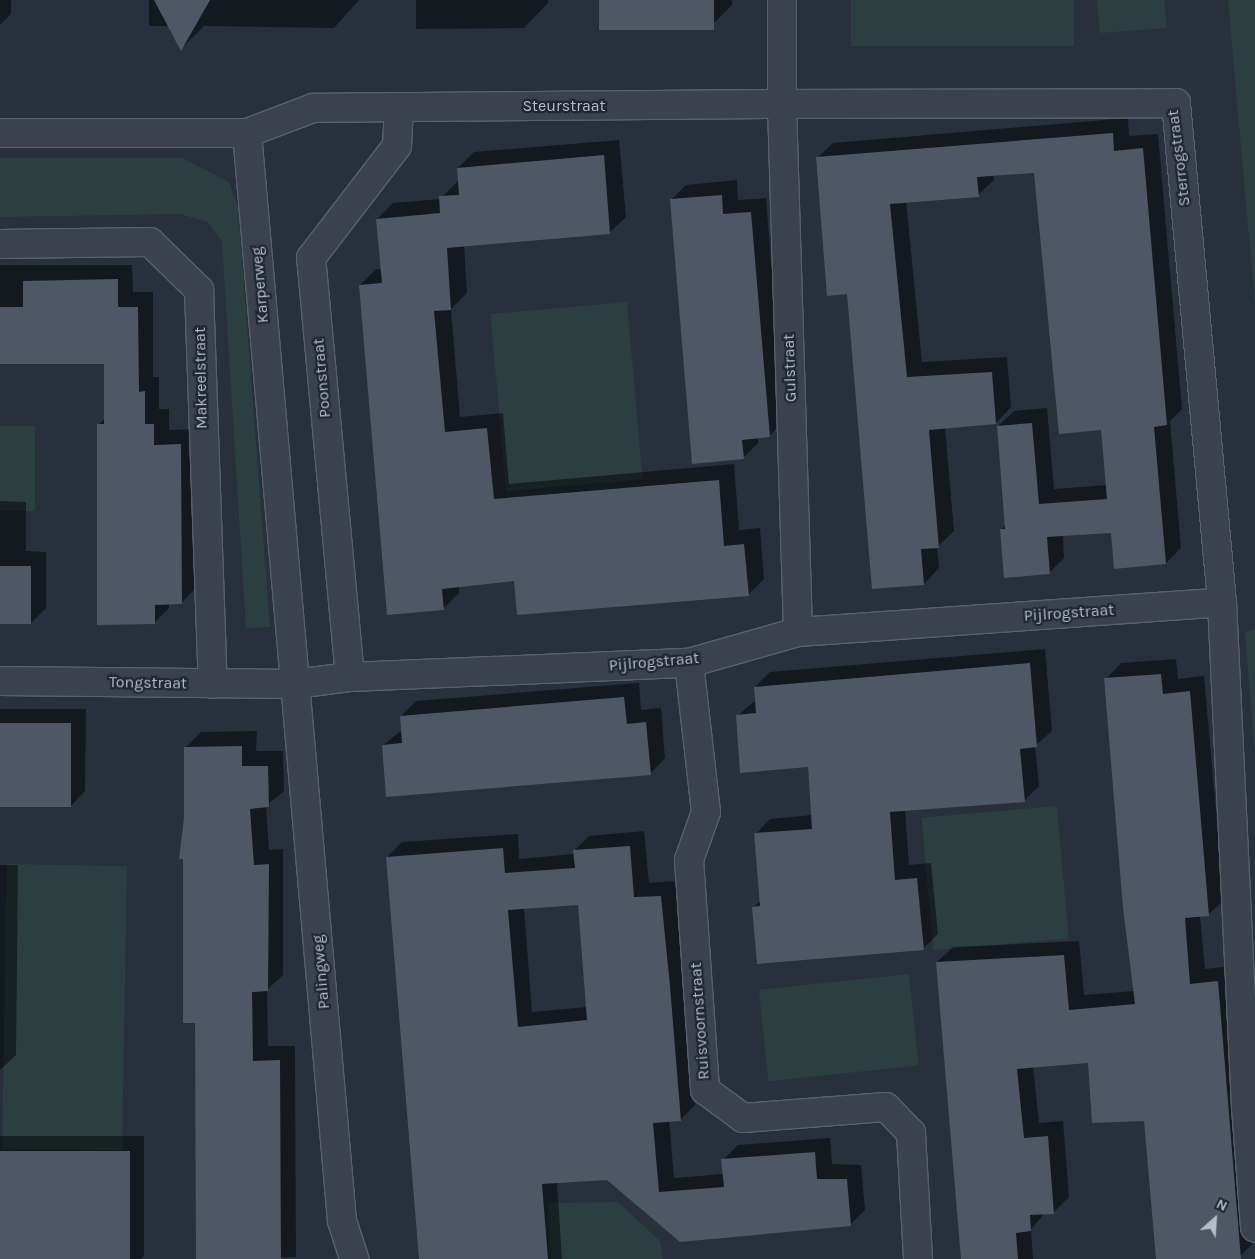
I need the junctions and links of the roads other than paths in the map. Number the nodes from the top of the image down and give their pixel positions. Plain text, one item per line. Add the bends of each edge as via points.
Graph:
1 (782, 0) edge
2 (782, 104) junction
3 (399, 107) junction
4 (247, 132) junction
5 (0, 133) edge
6 (0, 244) edge
7 (1222, 602) junction
8 (798, 632) junction
9 (689, 663) junction
10 (350, 677) junction
11 (0, 681) edge
12 (213, 684) junction
13 (295, 684) junction
14 (1255, 1228) edge
15 (354, 1259) edge
16 (918, 1259) edge

1 - 2 street
2 - 3 street, Steurstraat
2 - 7 street, Sterrogstraat via 1176,103
2 - 8 street, Gulstraat
3 - 4 street, Steurstraat via 313,108
3 - 10 street, Poonstraat via 397,146 311,258
4 - 5 street
4 - 13 street, Karperweg
6 - 12 street, Makreelstraat via 150,242 199,290
7 - 8 street, Pijlrogstraat
7 - 14 street via 1245,1097
8 - 9 street, Pijlrogstraat
9 - 10 street, Pijlrogstraat
9 - 16 street, Ruisvoornstraat via 706,812 689,860 705,1090 743,1118 886,1107 912,1133
10 - 13 street, Pijlrogstraat
11 - 12 street, Tongstraat
12 - 13 street, Tongstraat
13 - 15 street, Palingweg via 342,1221

